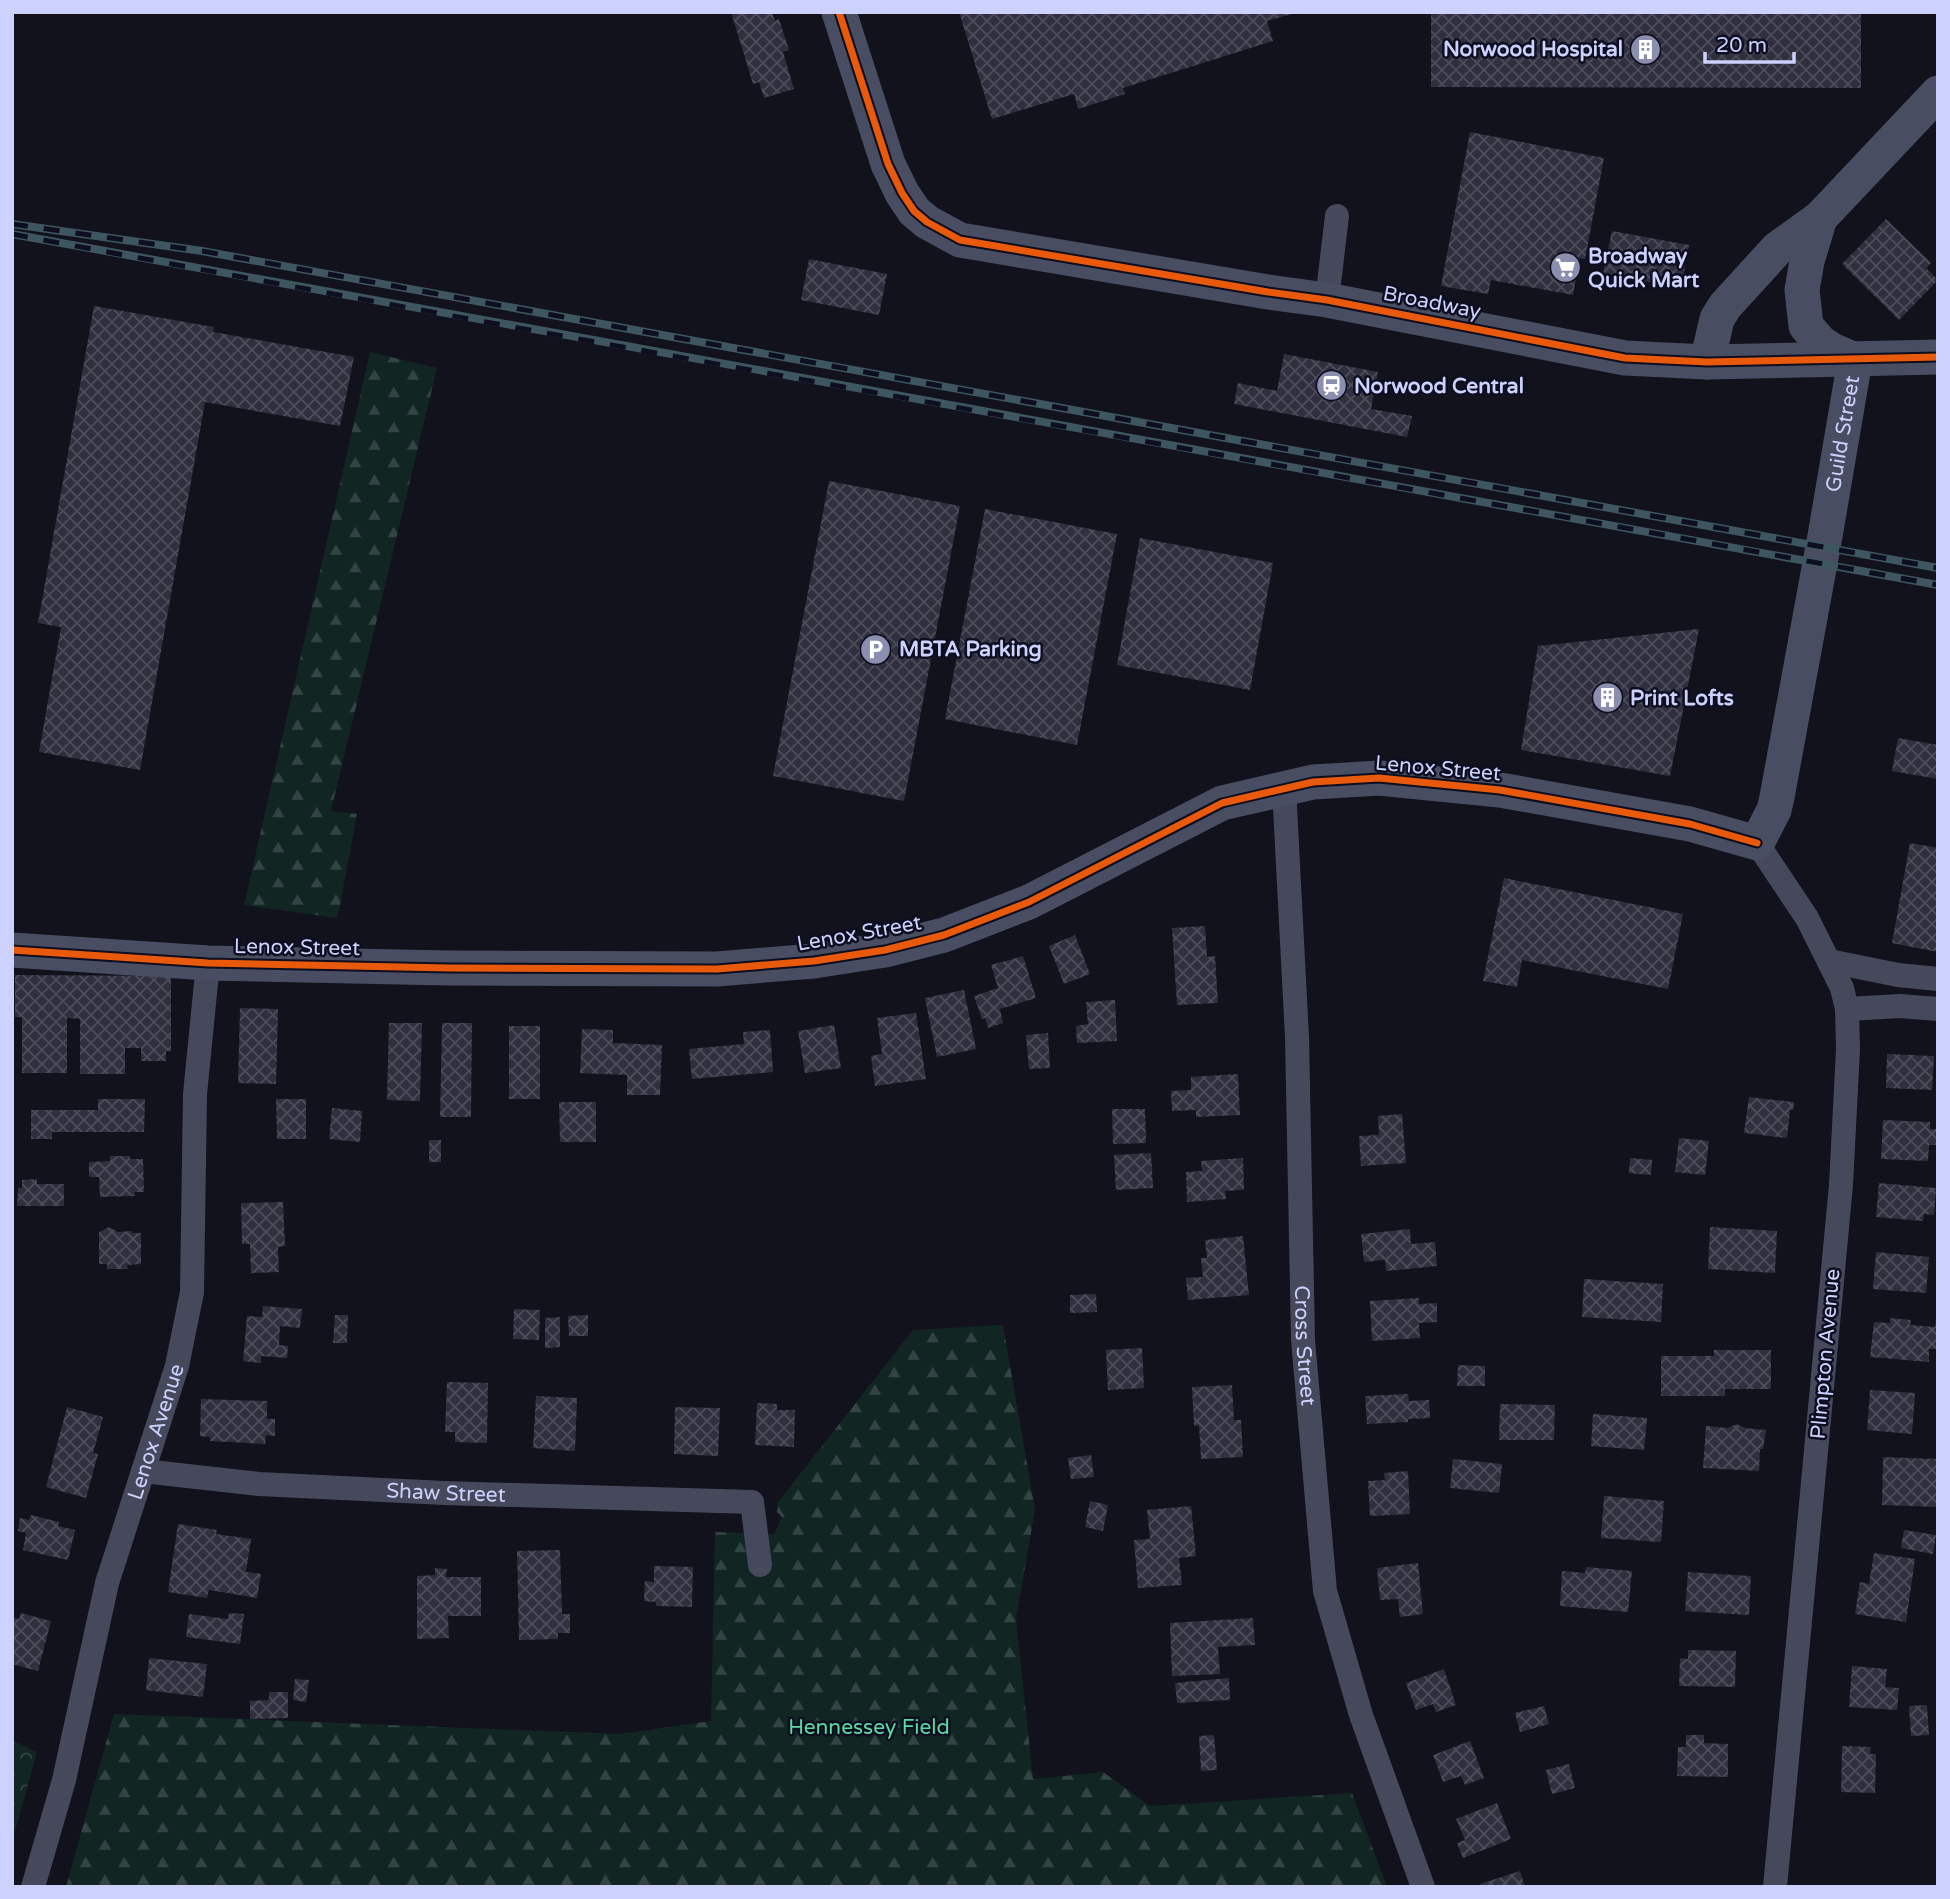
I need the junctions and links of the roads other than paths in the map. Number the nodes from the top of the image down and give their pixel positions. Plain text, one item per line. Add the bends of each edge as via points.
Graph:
1 (839, 12) edge
2 (1938, 93) edge
3 (1337, 216) dead end
4 (1820, 218) junction
5 (1327, 300) junction
6 (1938, 357) edge
7 (1855, 360) junction
8 (1707, 362) junction
9 (1284, 788) junction
10 (1756, 843) junction
11 (12, 950) edge
12 (1829, 961) junction
13 (208, 963) junction
14 (1938, 979) edge
15 (1847, 1009) junction
16 (1938, 1009) edge
17 (143, 1471) junction
18 (760, 1564) dead end
19 (33, 1887) edge
20 (1423, 1887) edge
21 (1775, 1887) edge

1 - 5 street, Broadway via 888,164 914,211 948,235 979,244
2 - 4 street, Guild Street
3 - 5 street
4 - 7 street, Guild Street via 1802,290 1807,326 1821,343
4 - 8 street via 1777,249 1725,306 1717,319
5 - 8 street, Broadway via 1625,358
6 - 7 street, Broadway
7 - 8 street, Broadway
7 - 10 street, Guild Street via 1777,797
9 - 10 street, Lenox Street via 1379,778 1500,790 1690,824
9 - 13 street, Lenox Street via 1222,803 1029,902 944,935 885,950 717,969
9 - 20 street, Cross Street via 1297,1037 1303,1340 1325,1591 1361,1715
10 - 12 street, Plimpton Avenue via 1807,918
11 - 13 street, Lenox Street
12 - 14 street
12 - 15 street, Plimpton Avenue
13 - 17 street, Lenox Avenue via 195,1094 191,1293 177,1366
15 - 16 street
15 - 21 street, Plimpton Avenue via 1840,1185
17 - 18 street, Shaw Street via 259,1484 752,1502
17 - 19 street, Lenox Avenue via 107,1583 64,1780

